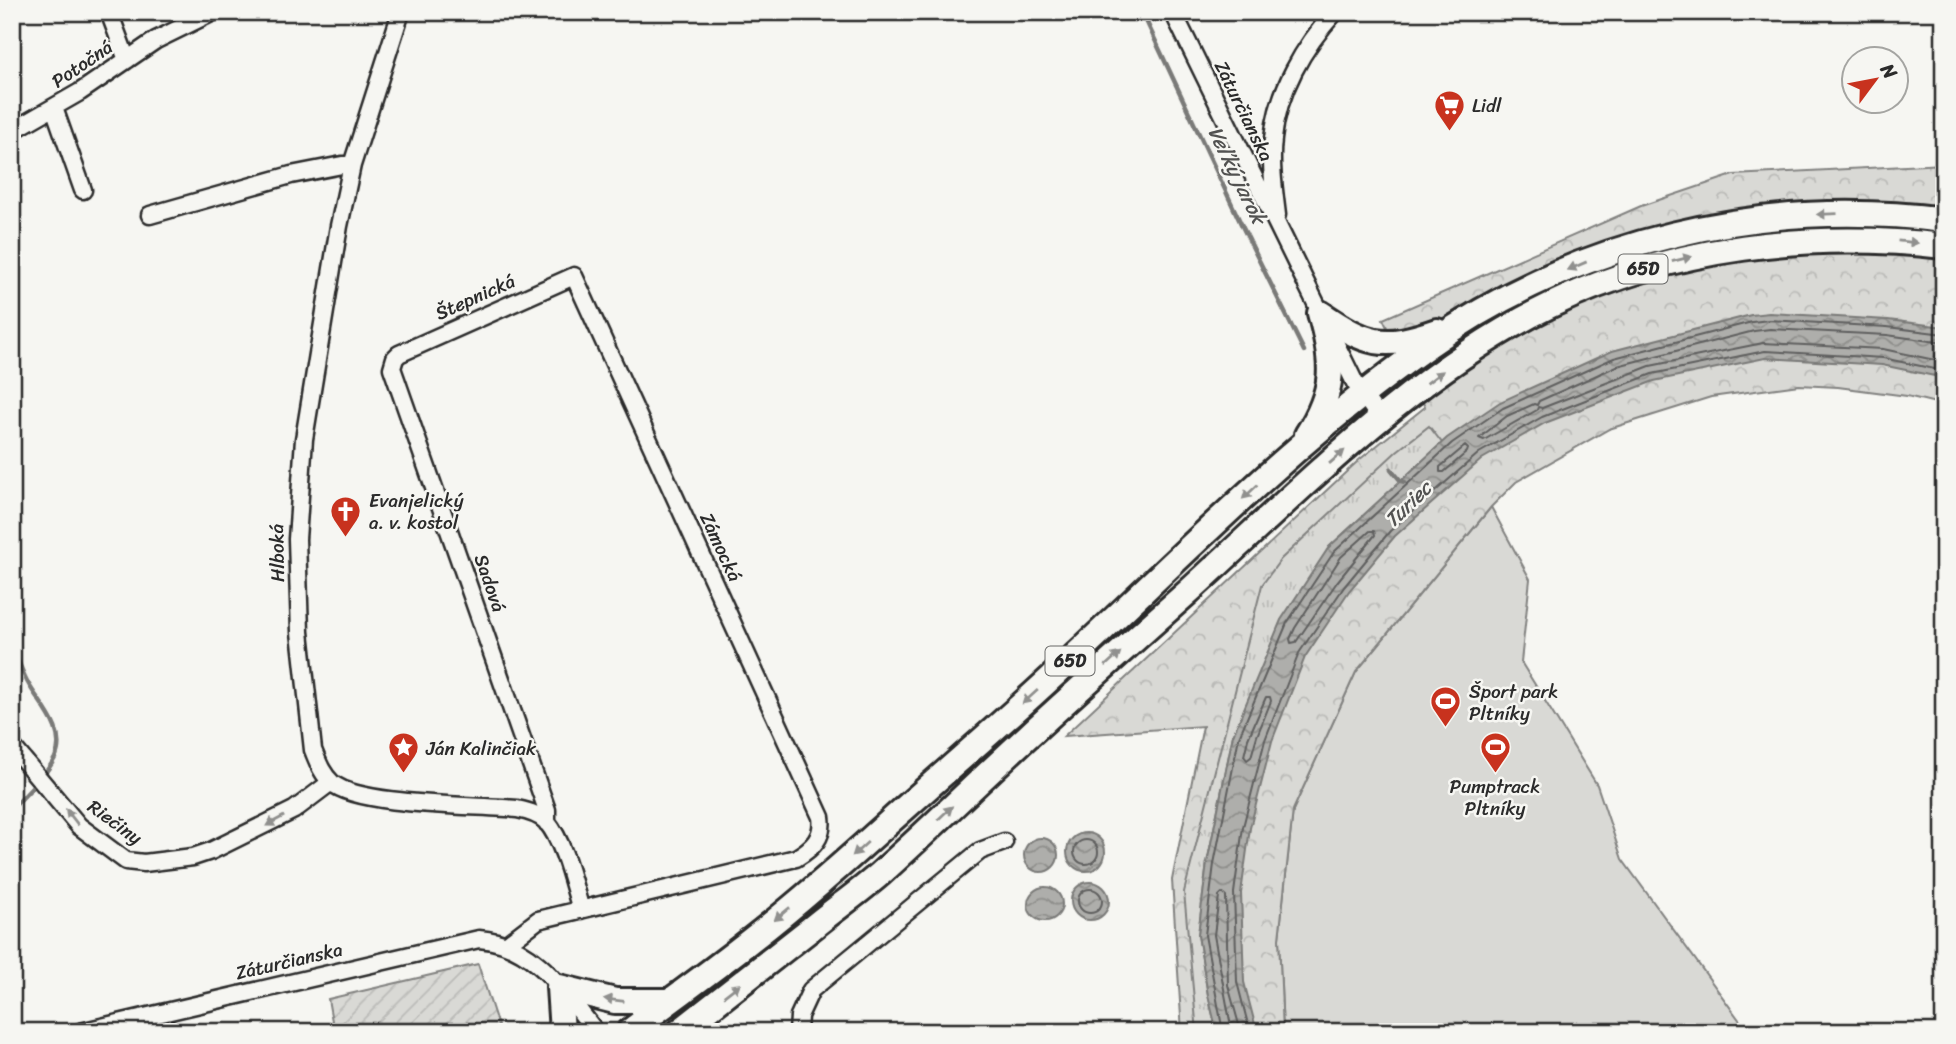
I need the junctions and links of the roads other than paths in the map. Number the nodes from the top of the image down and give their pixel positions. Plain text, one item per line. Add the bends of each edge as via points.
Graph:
1 (109, 12) edge
2 (213, 12) edge
3 (401, 12) edge
4 (1173, 12) edge
5 (1335, 12) edge
6 (127, 60) junction
7 (54, 108) junction
8 (12, 131) edge
9 (352, 165) junction
10 (83, 190) dead end
11 (150, 215) dead end
12 (1944, 220) edge
13 (1278, 228) junction
14 (1944, 246) edge
15 (574, 276) joint
16 (1320, 313) junction
17 (1465, 322) junction
18 (395, 358) joint
19 (1363, 395) junction
20 (1381, 420) junction
21 (1300, 446) junction
22 (12, 747) edge
23 (331, 782) junction
24 (547, 823) junction
25 (1004, 842) dead end
26 (581, 910) junction
27 (508, 943) junction
28 (559, 987) junction
29 (670, 1002) junction
30 (80, 1032) edge
31 (562, 1032) edge
32 (596, 1032) edge
33 (629, 1032) edge
34 (679, 1032) edge
35 (798, 1032) edge

1 - 6 street
2 - 6 street, Potočná
3 - 9 street, Hlboká
4 - 13 street, Záturčianska
5 - 13 street via 1295,69 1277,116 1272,158
6 - 7 street, Potočná
7 - 8 street, Potočná
7 - 10 street
9 - 11 street via 291,175
9 - 23 street, Hlboká via 308,414 298,514 300,632 309,725 313,750
12 -> 17 main road, 65D via 1834,213 1690,230 1583,263
13 - 16 street, Záturčianska
20 -> 14 main road, 65D via 1448,367 1512,326 1550,305 1642,270 1729,248 1802,241
15 - 18 street, Štepnická
15 - 26 street, Zámocká via 823,828 810,850 796,858
16 - 17 main road via 1360,338 1394,343
16 - 19 street, Záturčianska
16 - 21 main road via 1330,347 1329,392
17 - 19 main road, 65D
18 - 24 street, Sadová via 392,368 547,810
19 - 20 street, Záturčianska
19 - 21 main road, 65D
34 -> 20 main road, 65D via 877,877
21 -> 29 main road, 65D via 845,862
23 -> 22 street, Riečiny via 294,810 211,851 144,863 126,861 79,826
23 - 24 street via 368,798 517,809
24 - 26 street
25 - 35 street via 980,852 811,990 799,1016
26 - 27 street via 538,920
27 - 28 street, Záturčianska via 536,960
27 - 30 street, Záturčianska via 479,939
29 -> 28 main road via 615,1001
28 - 31 main road
28 - 32 street, Záturčianska
29 - 33 main road, 65D

